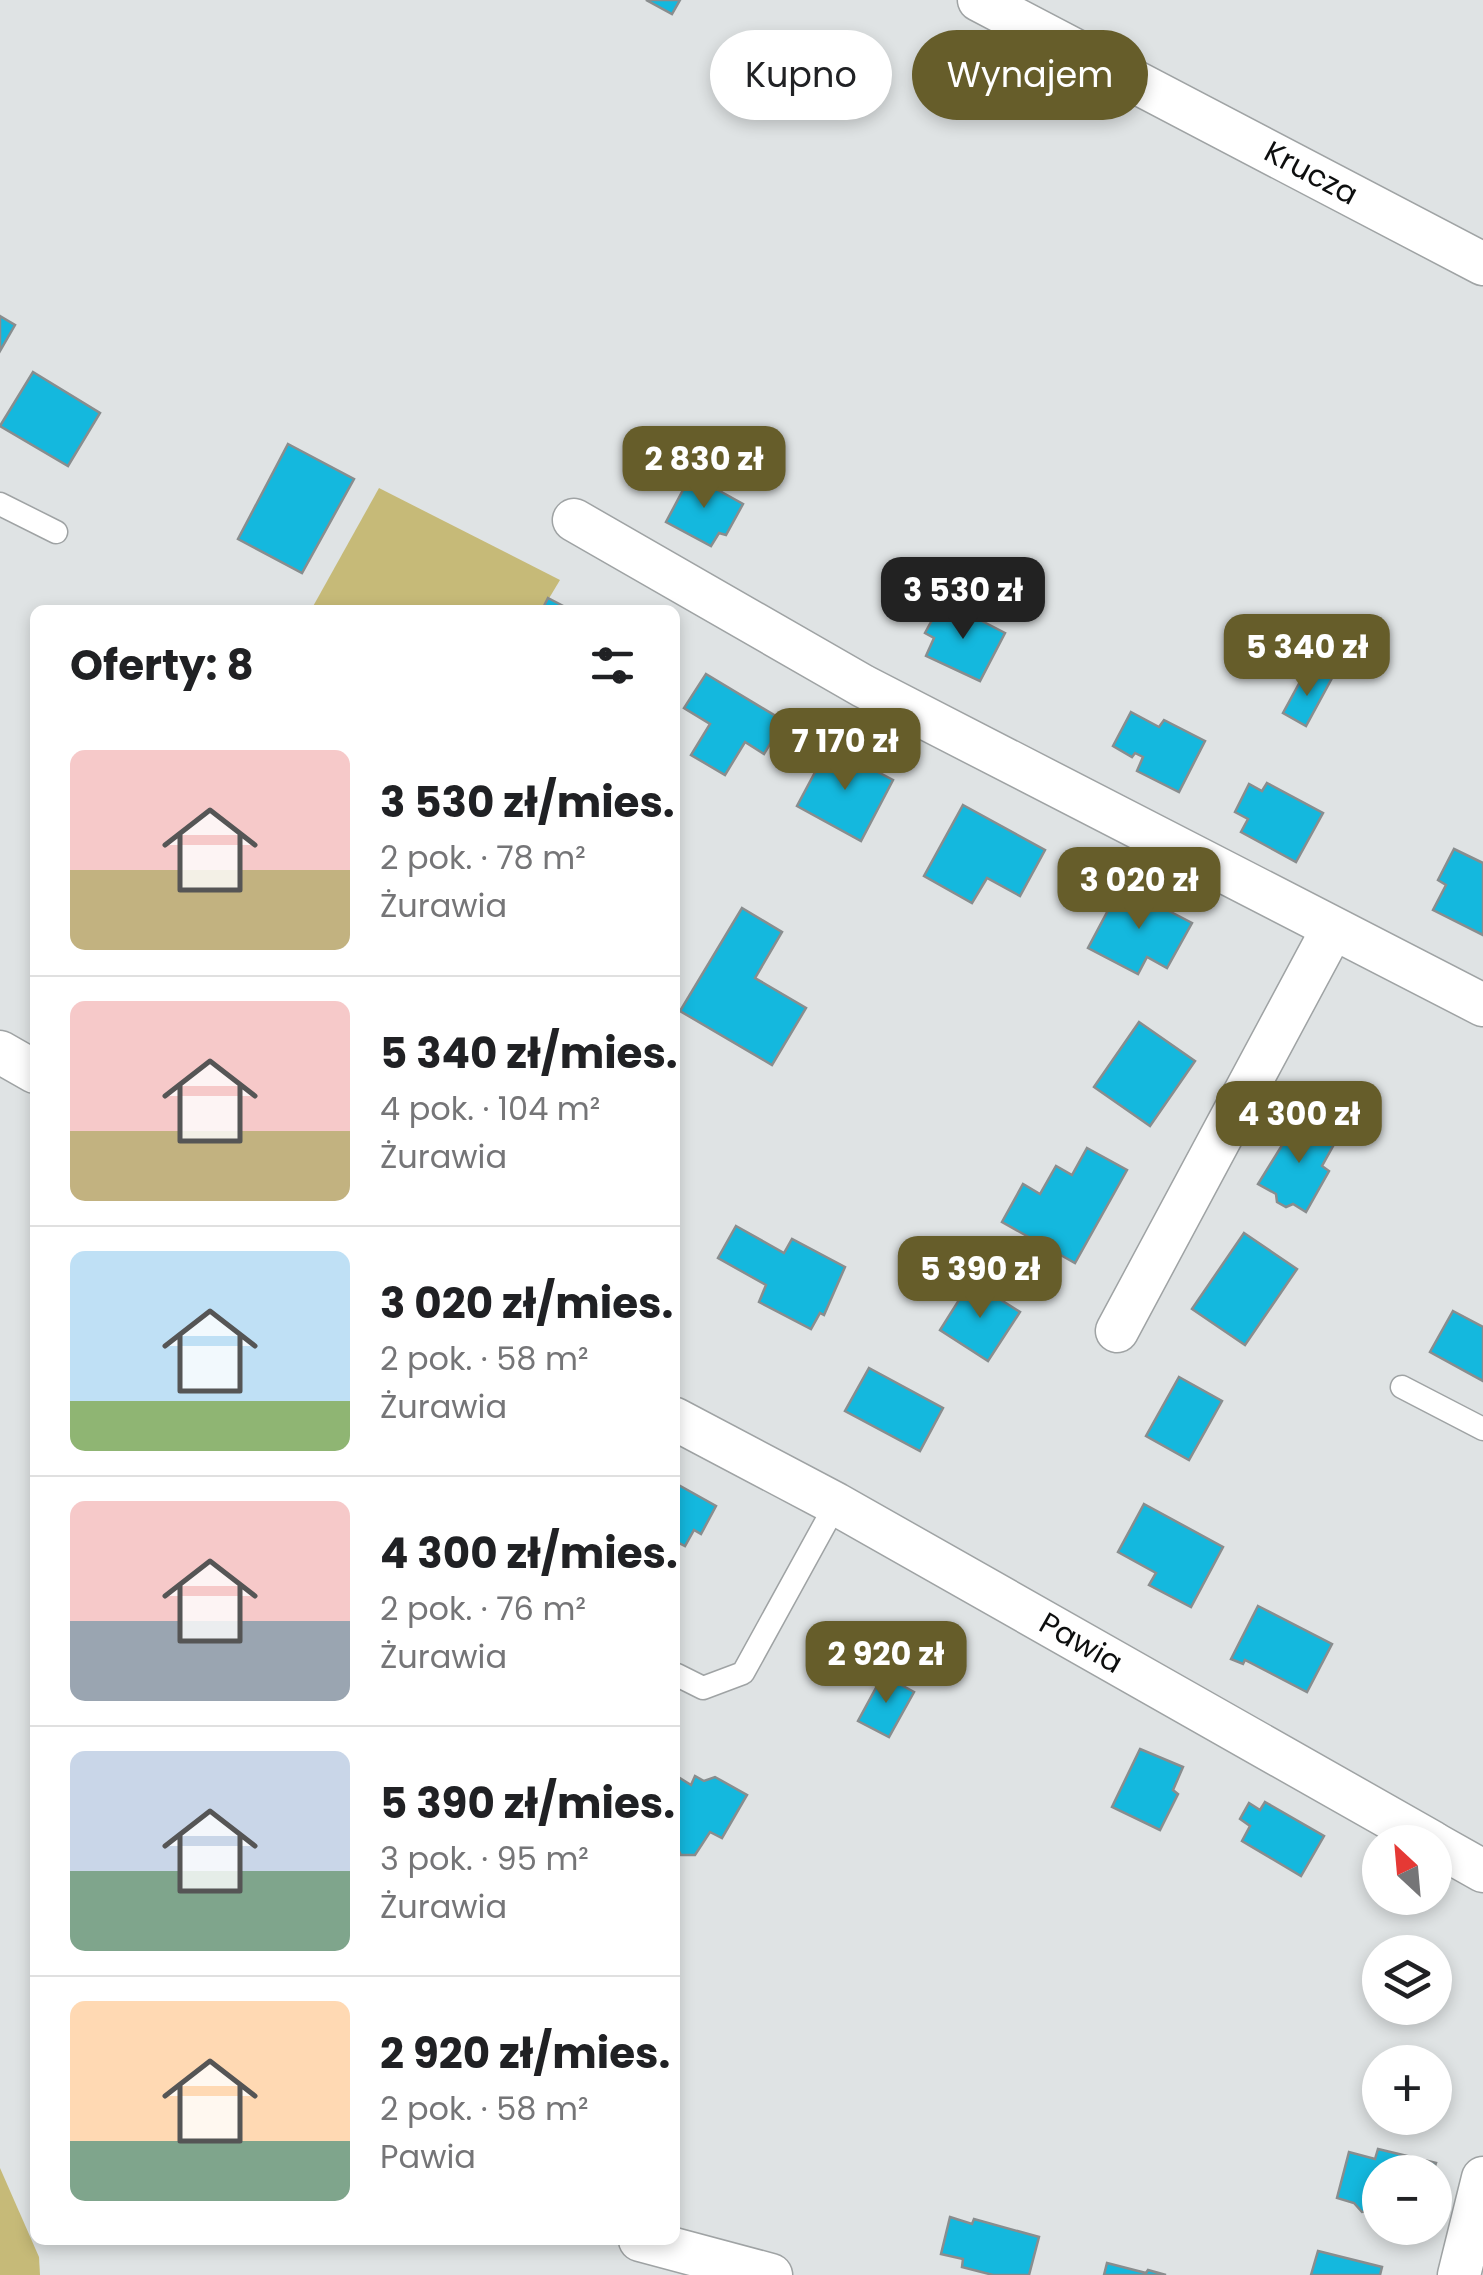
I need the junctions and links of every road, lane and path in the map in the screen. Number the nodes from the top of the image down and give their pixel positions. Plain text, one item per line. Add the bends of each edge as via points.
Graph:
1 (979, 0) edge
2 (1483, 264) edge
3 (0, 504) edge
4 (574, 520) dead end
5 (56, 532) dead end
6 (1332, 930) junction
7 (1483, 1005) edge
8 (0, 1052) edge
9 (30, 1069) edge
10 (1116, 1331) dead end
11 (1402, 1387) dead end
12 (680, 1422) edge
13 (1483, 1430) edge
14 (836, 1504) junction
15 (680, 1677) edge
16 (1402, 1825) edge
17 (1452, 1853) edge
18 (1483, 1871) edge
19 (1483, 2178) edge
20 (659, 2245) edge
21 (771, 2275) edge
22 (1459, 2275) edge

1 - 2 street, Krucza
3 - 5 lane
4 - 6 street via 863,686
6 - 7 street
6 - 10 street
8 - 9 street
11 - 13 lane
12 - 14 street, Pawia
14 - 15 lane via 743,1673 703,1688
14 - 16 street, Pawia
17 - 18 street, Pawia
19 - 22 street
20 - 21 street

